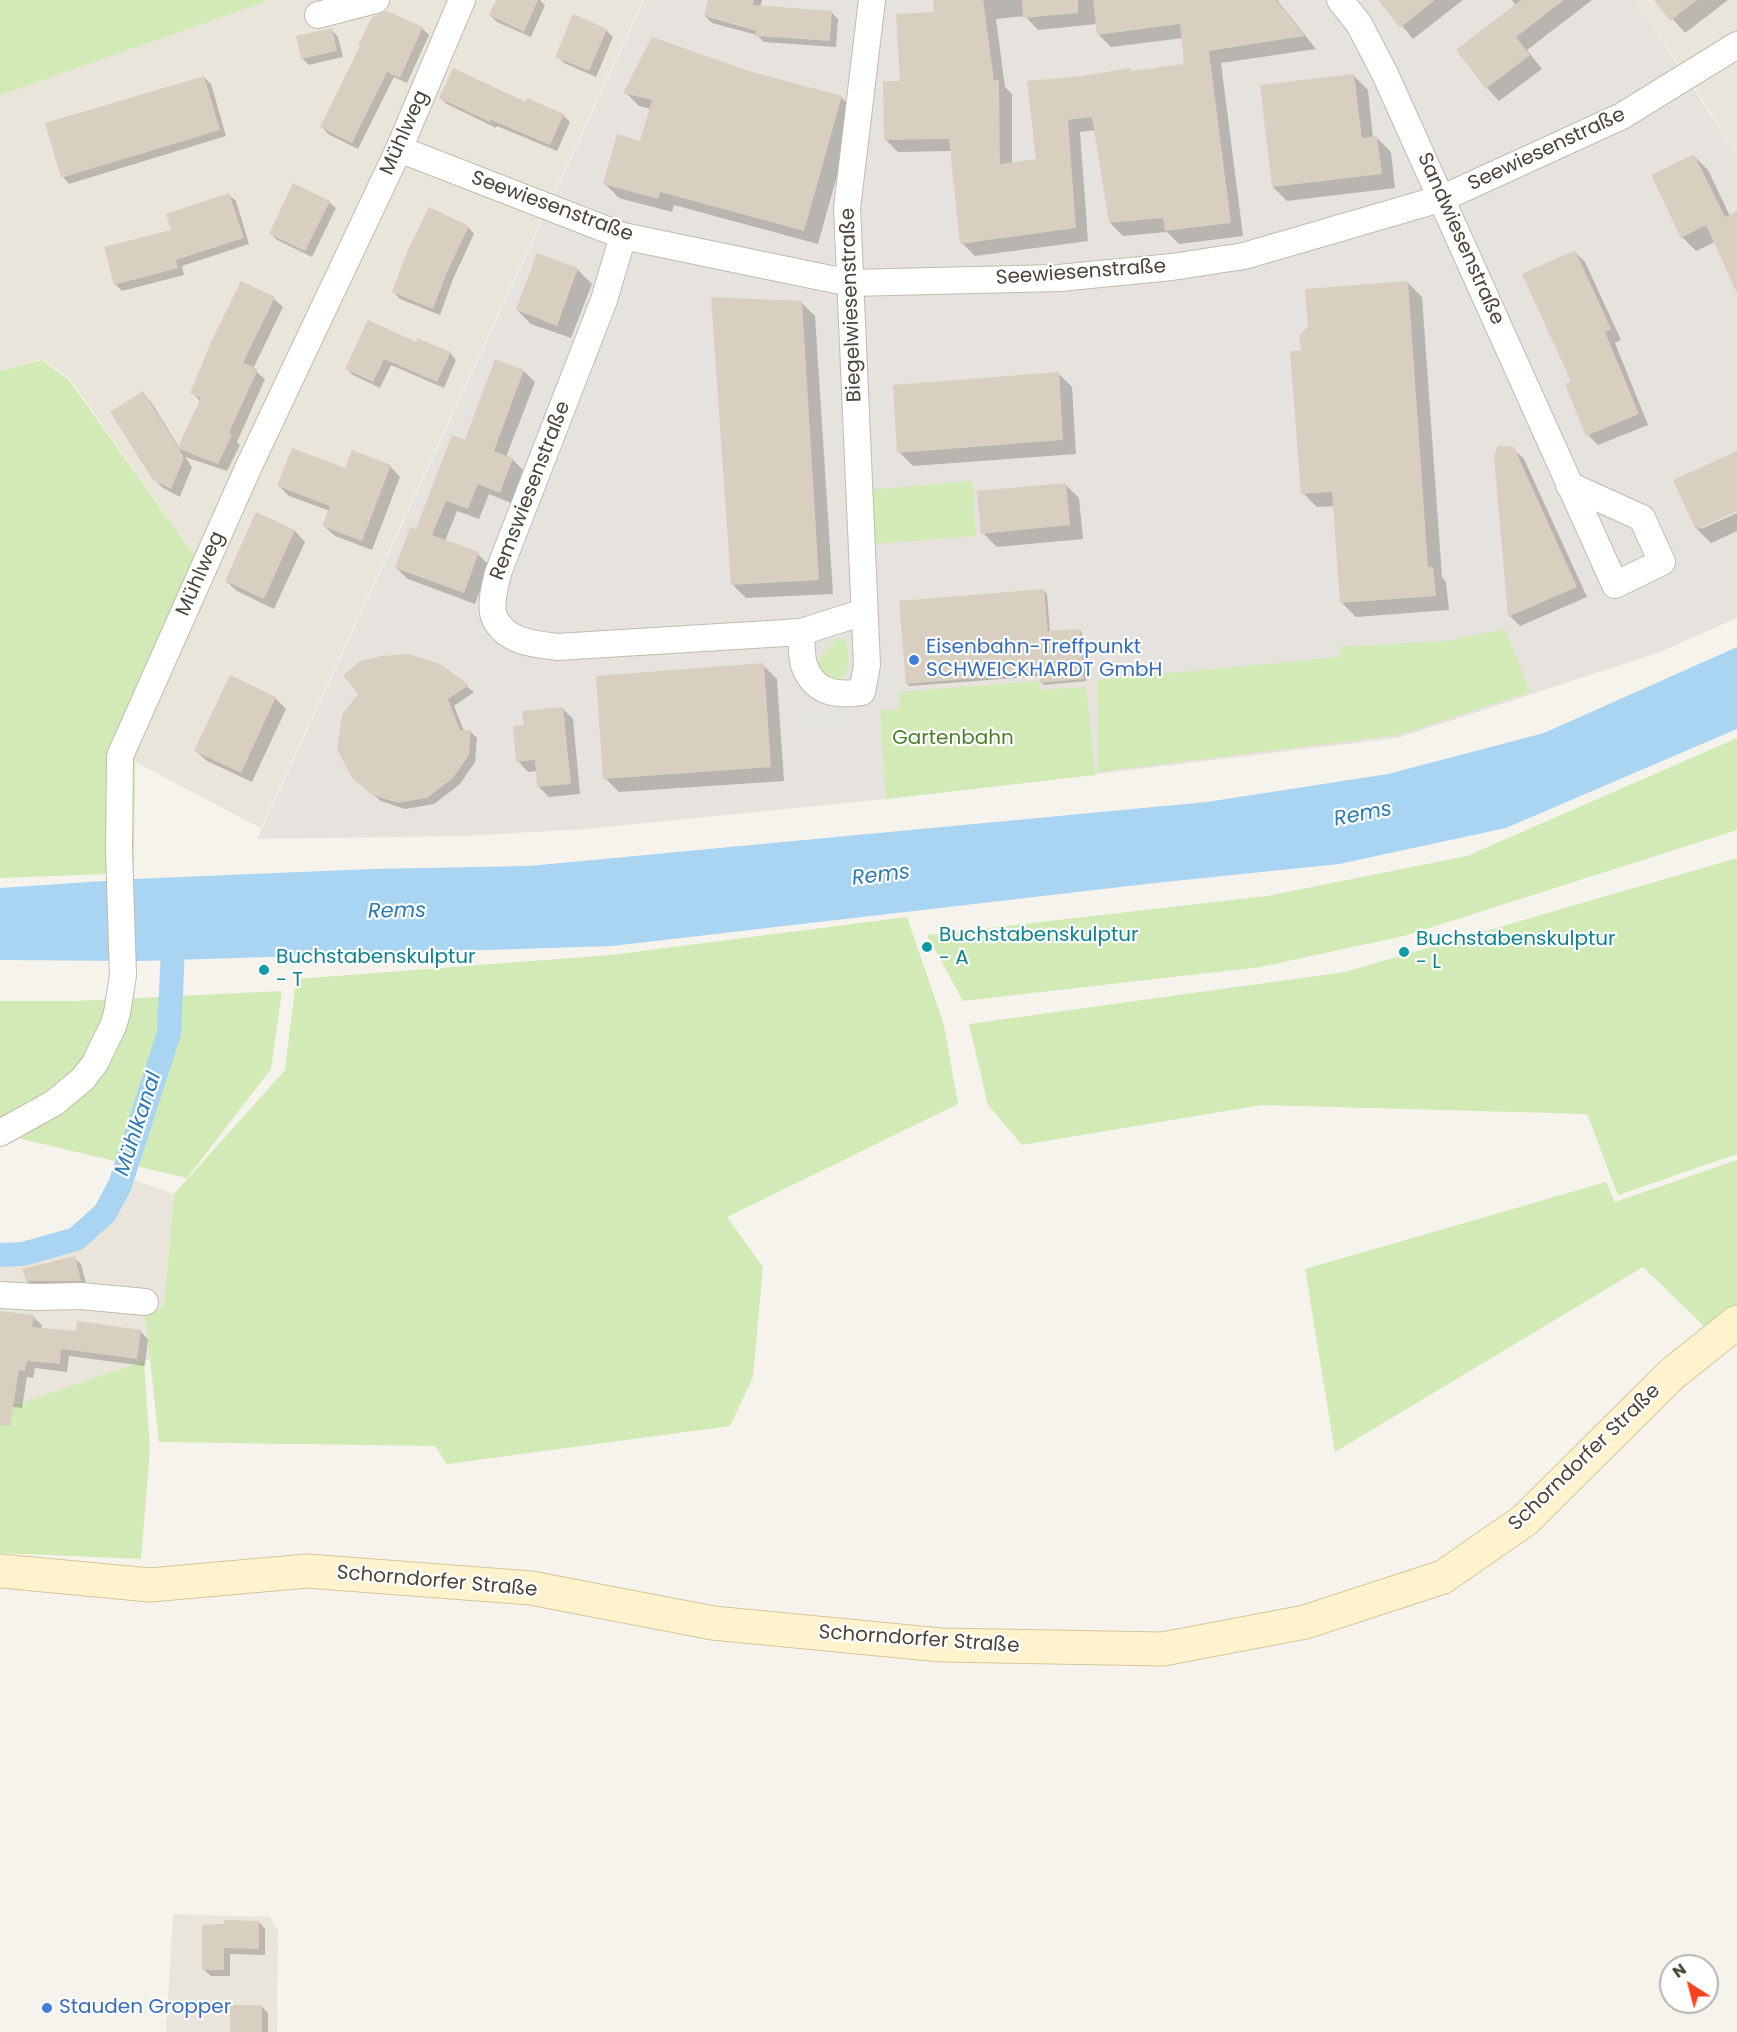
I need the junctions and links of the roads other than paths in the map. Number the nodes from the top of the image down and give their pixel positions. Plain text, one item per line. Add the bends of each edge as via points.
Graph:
1 (376, 0) edge
2 (462, 0) edge
3 (872, 0) edge
4 (1340, 0) edge
5 (318, 15) dead end
6 (1737, 45) edge
7 (399, 148) junction
8 (1443, 198) junction
9 (623, 236) junction
10 (850, 283) junction
11 (1569, 485) dead end
12 (864, 612) junction
13 (801, 632) junction
14 (0, 1133) edge
15 (0, 1295) edge
16 (145, 1302) dead end
17 (1737, 1322) edge
18 (0, 1571) edge

1 - 5 street
2 - 7 street, Mühlweg
3 - 10 street, Biegelwiesenstraße via 847,208
4 - 8 street, Sandwiesenstraße via 1359,24
6 - 8 street, Seewiesenstraße via 1622,116
7 - 9 street, Seewiesenstraße
7 - 14 street, Mühlweg via 249,466 120,756 123,975 117,1013 95,1063 83,1079 54,1103
8 - 10 street, Seewiesenstraße via 1245,256 1172,267 1059,278
8 - 11 street, Sandwiesenstraße
9 - 10 street, Seewiesenstraße
9 - 13 street, Remswiesenstraße via 604,300 498,573 492,594 494,618 508,634 527,644 557,647
10 - 12 street, Biegelwiesenstraße
12 - 13 street
12 - 13 street, Biegelwiesenstraße via 867,665 862,692 841,695 814,683 803,664
15 - 16 street
17 - 18 main road, Schorndorfer Straße via 1672,1374 1525,1520 1443,1577 1305,1622 1163,1649 941,1645 713,1623 531,1588 307,1571 150,1585

